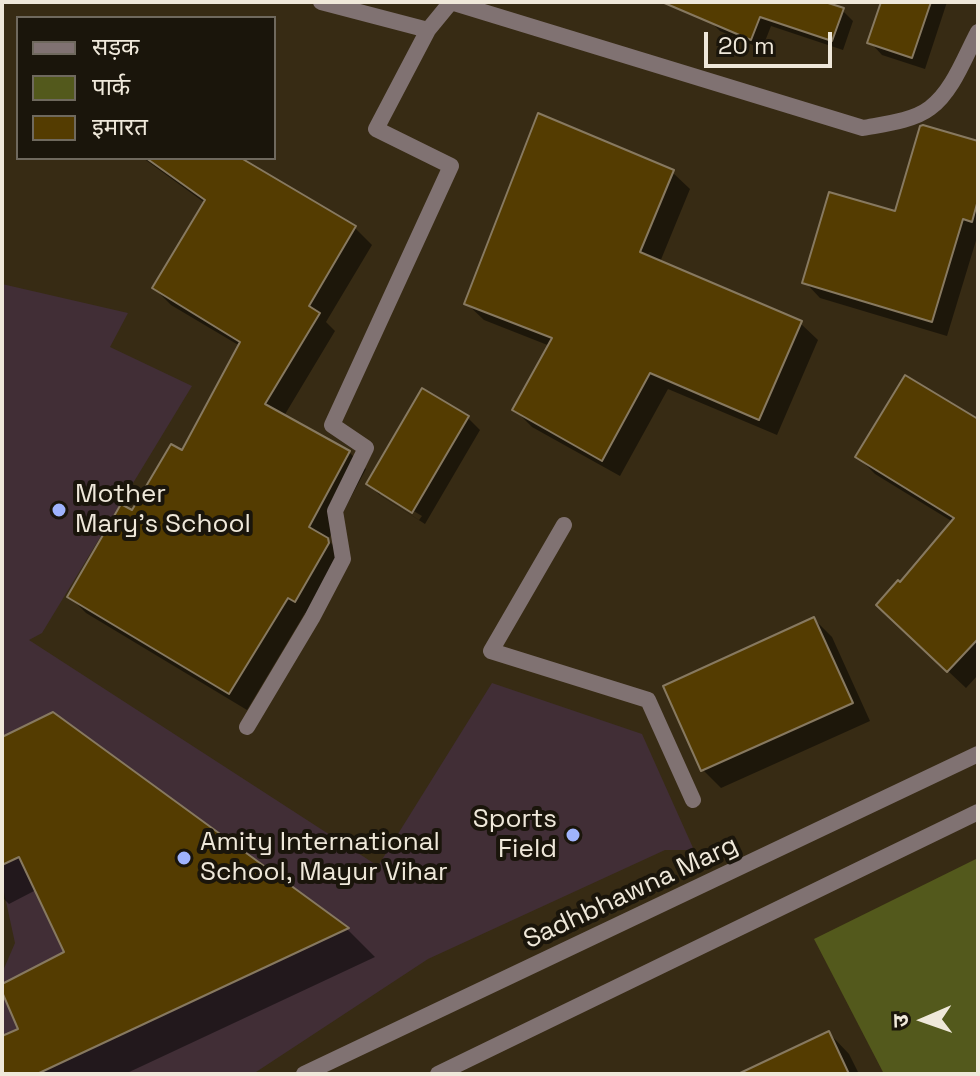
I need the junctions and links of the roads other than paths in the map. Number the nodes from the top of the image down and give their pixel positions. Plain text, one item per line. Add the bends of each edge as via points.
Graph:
1 (321, 2) edge
2 (451, 2) edge
3 (428, 30) junction
4 (978, 32) edge
5 (564, 525) dead end
6 (247, 727) dead end
7 (978, 754) edge
8 (693, 800) dead end
9 (978, 812) edge
10 (304, 1074) edge
11 (438, 1074) edge

1 - 3 street
2 - 3 street
2 - 4 street via 863,128 930,108 949,87
3 - 6 street via 376,129 451,166 332,425 366,448 335,511 343,559
5 - 8 street via 491,651 648,700
7 - 10 street, Sadhbhawna Marg
9 - 11 street

